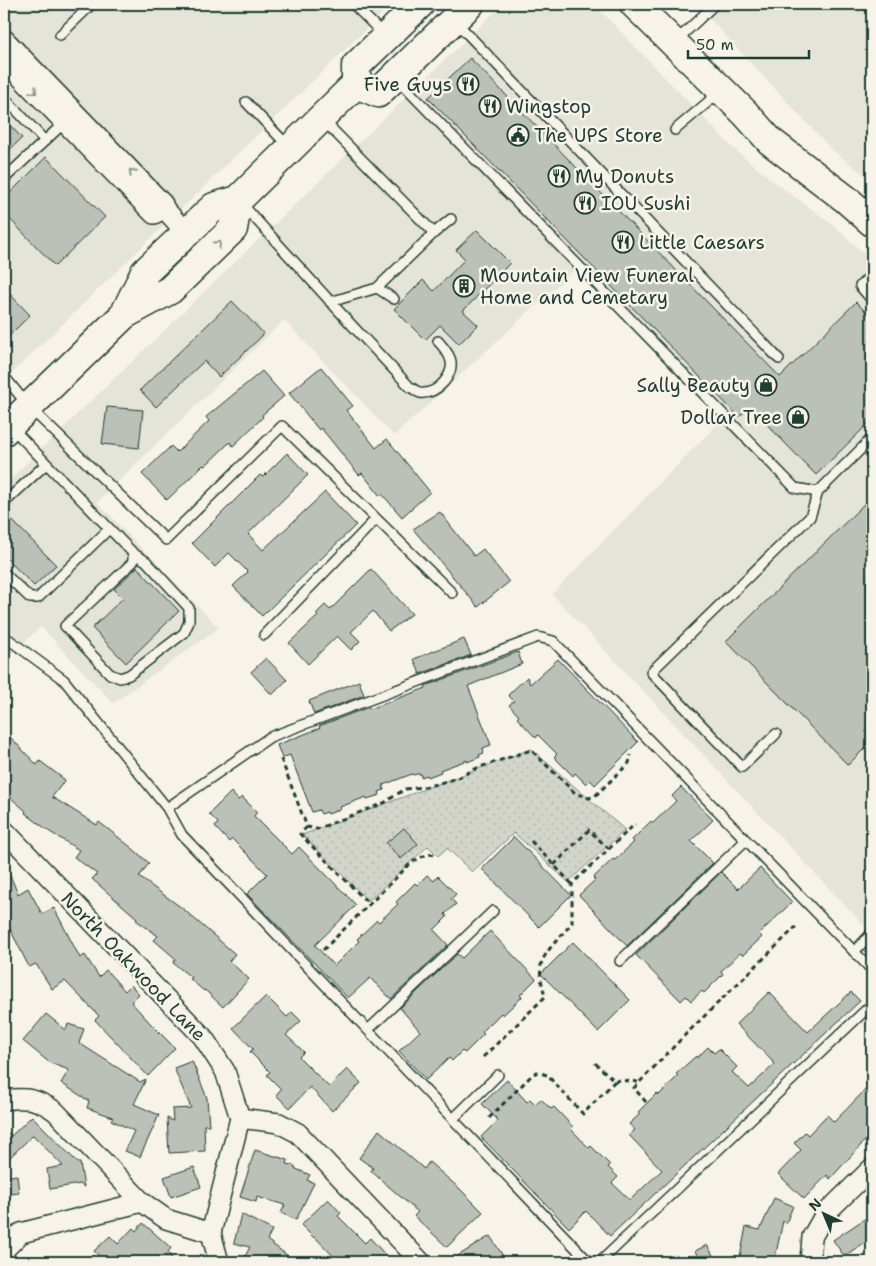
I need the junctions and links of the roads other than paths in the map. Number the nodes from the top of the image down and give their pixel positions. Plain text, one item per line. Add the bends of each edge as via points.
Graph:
1 (92, 4) edge
2 (353, 4) edge
3 (420, 4) edge
4 (634, 4) edge
5 (715, 4) edge
6 (462, 12) edge
7 (60, 34) dead end
8 (386, 37) junction
9 (4, 39) edge
10 (673, 44) junction
11 (4, 60) edge
12 (395, 77) junction
13 (356, 84) junction
14 (721, 90) junction
15 (4, 97) edge
16 (246, 102) dead end
17 (321, 118) junction
18 (65, 122) junction
19 (675, 130) dead end
20 (45, 141) junction
21 (290, 149) junction
22 (4, 179) edge
23 (238, 200) junction
24 (164, 208) junction
25 (451, 219) dead end
26 (872, 222) edge
27 (186, 233) junction
28 (434, 233) junction
29 (872, 274) edge
30 (378, 288) junction
31 (394, 299) dead end
32 (872, 300) edge
33 (330, 302) junction
34 (124, 315) junction
35 (438, 341) dead end
36 (779, 359) dead end
37 (4, 376) edge
38 (29, 407) junction
39 (7, 428) edge
40 (872, 438) edge
41 (46, 464) junction
42 (818, 492) junction
43 (4, 503) edge
44 (376, 519) junction
45 (110, 529) junction
46 (133, 553) junction
47 (4, 573) edge
48 (452, 593) dead end
49 (264, 635) dead end
50 (4, 636) edge
51 (776, 734) dead end
52 (167, 808) junction
53 (4, 830) edge
54 (746, 840) junction
55 (493, 911) dead end
56 (872, 934) edge
57 (854, 952) junction
58 (620, 961) dead end
59 (872, 970) edge
60 (872, 1004) edge
61 (368, 1030) junction
62 (498, 1075) dead end
63 (4, 1100) edge
64 (240, 1118) junction
65 (453, 1119) junction
66 (872, 1168) edge
67 (142, 1202) junction
68 (211, 1232) junction
69 (4, 1253) edge
70 (219, 1262) edge
71 (421, 1262) edge
72 (810, 1262) edge

1 - 7 lane
2 - 8 lane
3 - 8 main road
4 - 10 main road
5 - 10 lane
6 - 12 main road
6 - 36 lane
8 - 13 main road via 356,66
24 -> 9 street
10 - 14 main road
11 -> 18 street
12 - 13 main road via 378,93
12 - 42 lane via 795,488
13 - 17 main road
14 - 19 lane
14 - 26 main road via 770,141
15 - 20 lane
16 - 21 lane
17 - 21 main road
17 - 28 lane
18 - 20 lane
18 - 24 street via 154,214
20 - 22 lane
21 - 23 main road
23 - 27 main road via 214,207
23 - 33 lane
34 -> 23 main road via 170,290 233,229
24 - 27 street
25 - 28 lane
27 - 34 main road via 145,272
28 - 30 lane
29 - 32 lane via 860,286
30 - 31 lane
30 - 33 lane
33 - 35 lane via 410,387 420,393 440,385 451,370 446,350
34 - 38 main road
37 - 38 lane
38 - 39 main road
38 - 44 lane via 166,540 282,426
39 - 41 lane
40 - 42 lane
41 - 43 lane
41 - 45 lane
42 - 51 lane via 810,517 651,672 742,767
44 - 48 lane
44 - 49 lane
45 - 46 lane
45 - 47 lane via 38,598 30,598
46 - 46 lane via 132,562 65,626 110,674 120,678 129,675 184,633 189,622 189,608 146,561
50 - 52 lane via 64,680
52 - 54 lane via 270,737 538,637 553,641
52 - 61 lane via 182,835
53 - 64 street, North Oakwood Lane via 203,1037 225,1071
54 - 57 lane
54 - 58 lane
55 - 61 lane
56 - 57 lane
57 - 59 lane
60 - 65 lane via 601,1261 590,1262
61 - 65 lane
62 - 65 lane
63 - 67 street via 23,1097 42,1102 55,1111
64 - 68 street
64 - 71 street via 279,1123 298,1133
66 - 72 street via 825,1214 812,1236
67 - 68 street via 166,1219
67 - 69 street via 21,1233
68 - 70 street

